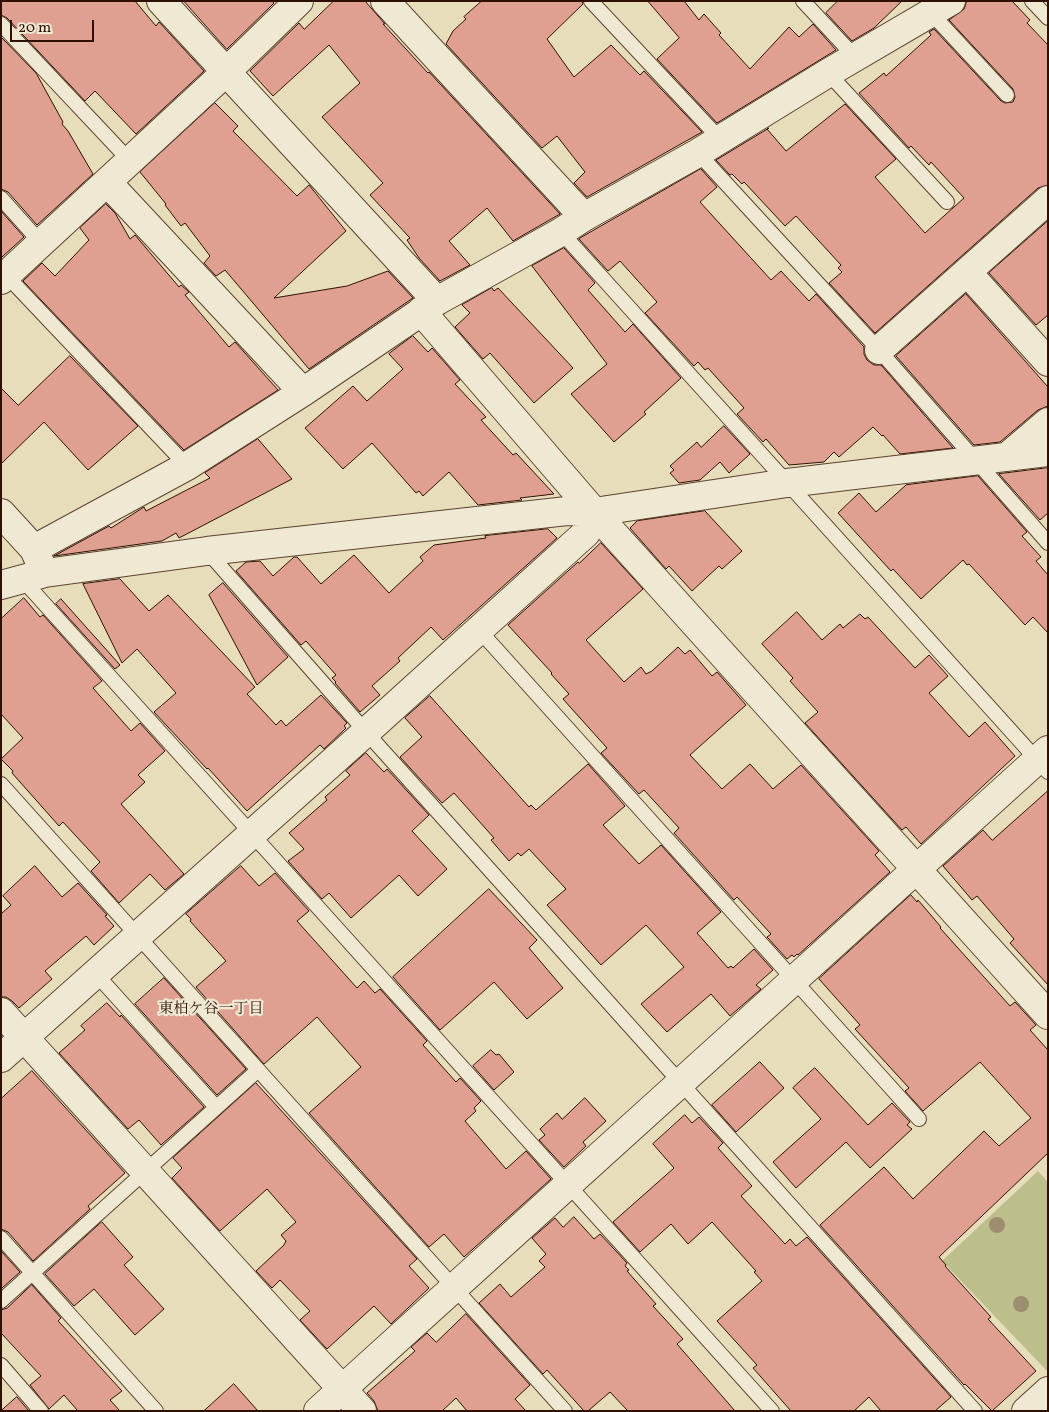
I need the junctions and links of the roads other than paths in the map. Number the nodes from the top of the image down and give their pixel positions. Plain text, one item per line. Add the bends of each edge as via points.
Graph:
1 (161, 1) edge
2 (299, 1) edge
3 (385, 1) edge
4 (591, 1) edge
5 (804, 1) edge
6 (1032, 1) edge
7 (941, 7) edge
8 (1048, 18) edge
9 (1, 24) edge
10 (855, 57) junction
11 (226, 72) junction
12 (828, 73) junction
13 (1007, 95) dead end
14 (720, 139) junction
15 (698, 153) junction
16 (130, 161) junction
17 (107, 182) junction
18 (1, 198) edge
19 (1048, 200) edge
20 (947, 202) dead end
21 (584, 218) junction
22 (561, 232) junction
23 (41, 243) junction
24 (967, 272) junction
25 (4, 277) edge
26 (429, 306) junction
27 (1043, 346) edge
28 (879, 350) junction
29 (303, 392) junction
30 (1048, 422) edge
31 (1048, 452) edge
32 (1008, 456) junction
33 (973, 460) junction
34 (188, 466) junction
35 (787, 483) junction
36 (594, 512) junction
37 (1, 513) edge
38 (1048, 543) edge
39 (207, 551) junction
40 (26, 571) edge
41 (479, 630) junction
42 (366, 732) junction
43 (1044, 761) edge
44 (1, 784) edge
45 (252, 834) junction
46 (917, 868) junction
47 (138, 936) junction
48 (96, 974) junction
49 (794, 980) junction
50 (1, 1012) edge
51 (1048, 1015) edge
52 (25, 1038) junction
53 (1, 1058) edge
54 (258, 1070) junction
55 (681, 1082) junction
56 (216, 1107) junction
57 (919, 1119) dead end
58 (146, 1171) junction
59 (567, 1185) junction
60 (1, 1238) edge
61 (33, 1273) junction
62 (454, 1287) junction
63 (1, 1302) edge
64 (1, 1365) edge
65 (342, 1389) junction
66 (1048, 1391) edge
67 (41, 1411) edge
68 (156, 1411) edge
69 (318, 1411) edge
70 (362, 1411) edge
71 (565, 1411) edge
72 (772, 1411) edge
73 (975, 1411) edge
74 (1026, 1411) edge

1 - 11 street
2 - 11 street
3 - 21 street
4 - 14 lane
5 - 10 lane
6 - 8 lane
7 - 10 street
7 - 13 lane
9 - 16 lane
10 - 12 street
11 - 16 street
11 - 26 street
12 - 14 street
12 - 20 lane
14 - 15 street
15 - 21 street
15 - 28 lane
16 - 17 street
17 - 23 street
17 - 29 street
18 - 23 lane
19 - 24 street
21 - 22 street
22 - 26 street
22 - 35 lane
23 - 25 street
24 - 27 street
24 - 28 street
25 - 34 lane
26 - 29 street
26 - 36 street
28 - 33 lane
29 - 34 street
30 - 32 street
31 - 32 street
32 - 33 street
33 - 35 street
33 - 38 lane
34 - 40 street
35 - 36 street
35 - 43 lane
36 - 39 street via 567,511
36 - 41 street via 586,533
36 - 46 street
37 - 40 street
39 - 40 street
39 - 42 lane
40 - 45 lane
41 - 42 street
41 - 49 lane
42 - 45 street
42 - 55 lane
43 - 46 street
44 - 47 lane
45 - 47 street
45 - 59 lane
46 - 49 street
46 - 51 street
47 - 48 street
47 - 54 lane
48 - 52 street
48 - 56 lane
49 - 55 street
49 - 57 lane
50 - 52 street
52 - 53 street
52 - 58 street
54 - 56 lane
54 - 62 lane
55 - 59 street
55 - 73 lane
56 - 58 lane
58 - 61 lane
58 - 65 street
59 - 62 street
59 - 72 lane
60 - 61 lane
61 - 63 lane
61 - 68 lane
62 - 65 street
62 - 71 lane
64 - 67 lane
65 - 69 street
65 - 70 street
66 - 74 street

